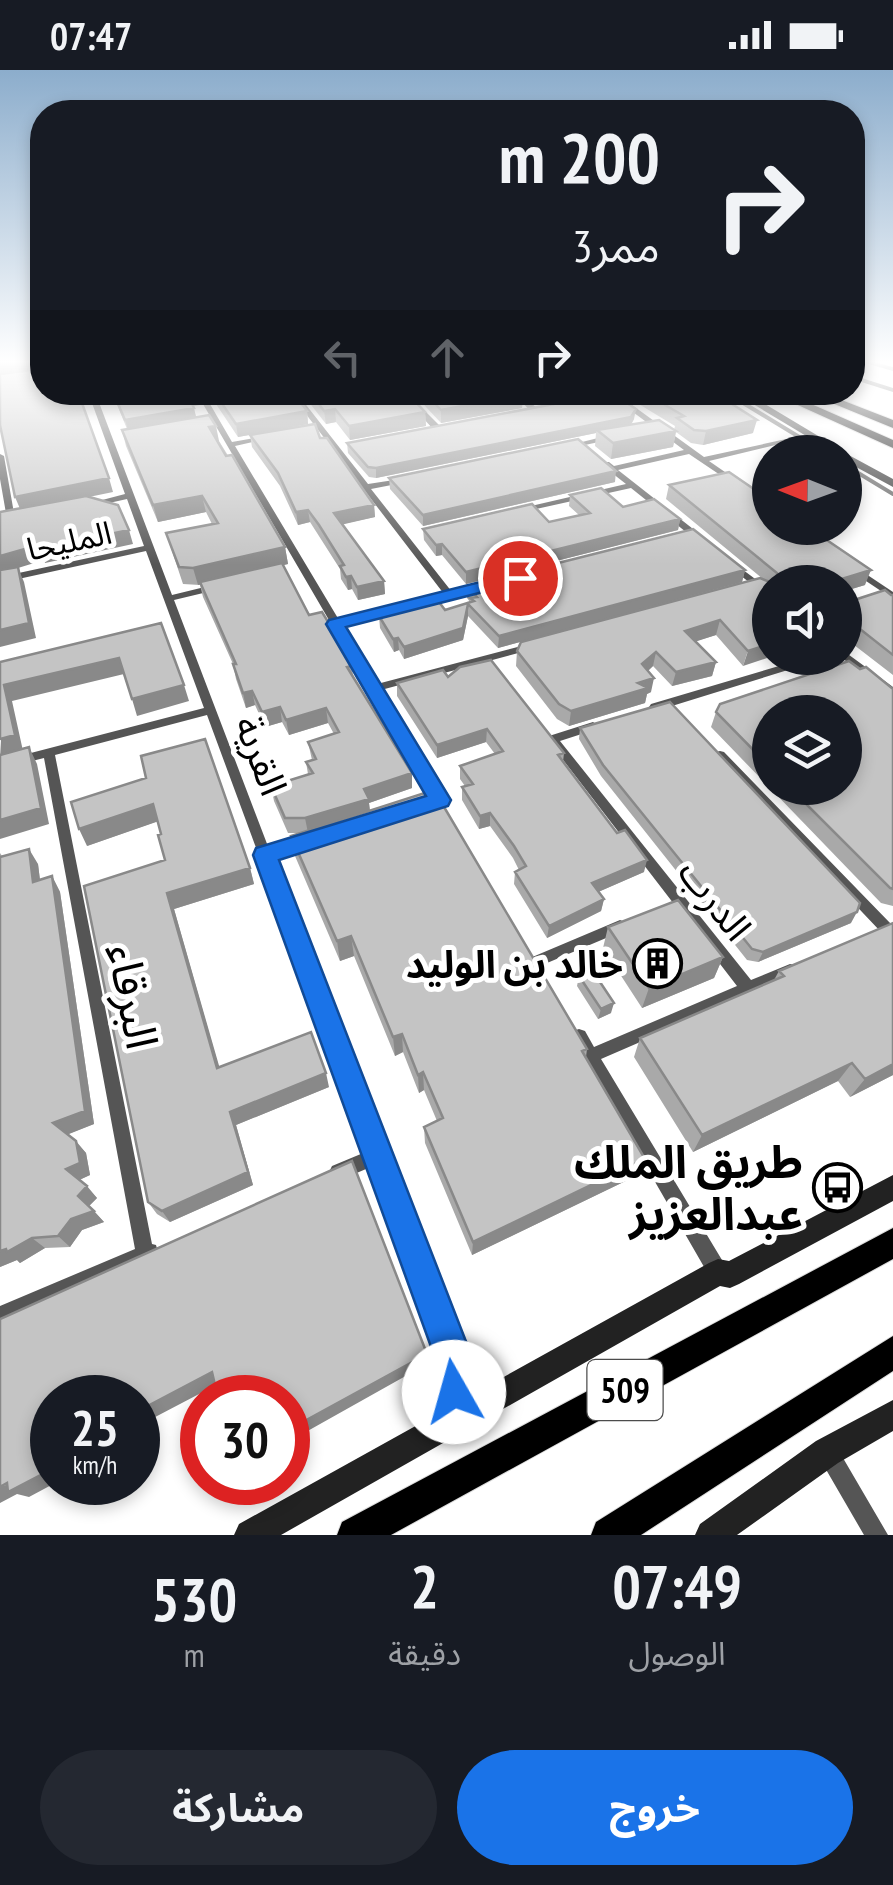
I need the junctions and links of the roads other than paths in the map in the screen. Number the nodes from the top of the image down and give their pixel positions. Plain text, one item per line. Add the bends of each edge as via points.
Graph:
1 (105, 428) edge
2 (220, 428) edge
3 (318, 428) edge
4 (320, 428) edge
5 (435, 428) edge
6 (652, 428) edge
7 (659, 428) edge
8 (857, 428) edge
9 (302, 431) edge
10 (420, 432) edge
11 (638, 432) edge
12 (284, 435) edge
13 (619, 436) edge
14 (128, 440) edge
15 (110, 443) junction
16 (580, 444) junction
17 (893, 444) edge
18 (230, 445) junction
19 (354, 445) edge
20 (338, 448) junction
21 (562, 448) edge
22 (752, 449) edge
23 (690, 451) junction
24 (591, 452) edge
25 (0, 456) edge
26 (602, 460) edge
27 (702, 460) junction
28 (862, 466) edge
29 (612, 469) junction
30 (862, 475) edge
31 (424, 476) edge
32 (893, 484) edge
33 (632, 486) junction
34 (368, 487) junction
35 (743, 489) edge
36 (893, 494) edge
37 (130, 496) junction
38 (79, 506) edge
39 (28, 516) edge
40 (500, 516) edge
41 (11, 519) junction
42 (0, 521) edge
43 (425, 533) edge
44 (693, 533) junction
45 (406, 537) junction
46 (674, 538) edge
47 (706, 544) edge
48 (149, 548) junction
49 (719, 554) edge
50 (844, 561) edge
51 (302, 567) junction
52 (283, 572) edge
53 (0, 580) edge
54 (752, 580) edge
55 (226, 585) edge
56 (488, 586) edge
57 (752, 586) edge
58 (738, 590) edge
59 (450, 595) junction
60 (892, 595) edge
61 (168, 598) junction
62 (876, 599) edge
63 (336, 624) junction
64 (180, 630) junction
65 (162, 634) edge
66 (546, 642) edge
67 (488, 658) junction
68 (862, 668) edge
69 (499, 671) edge
70 (760, 675) edge
71 (374, 688) junction
72 (893, 693) edge
73 (669, 703) junction
74 (210, 710) junction
75 (636, 713) edge
76 (682, 717) edge
77 (602, 724) edge
78 (542, 726) edge
79 (553, 739) junction
80 (709, 744) edge
81 (49, 752) junction
82 (0, 765) edge
83 (440, 800) junction
84 (422, 806) edge
85 (449, 816) edge
86 (317, 838) edge
87 (265, 855) junction
88 (680, 901) junction
89 (662, 908) edge
90 (644, 916) edge
91 (889, 926) edge
92 (868, 935) edge
93 (526, 946) edge
94 (535, 962) junction
95 (800, 966) edge
96 (544, 978) edge
97 (748, 988) junction
98 (572, 1024) edge
99 (590, 1056) junction
100 (378, 1155) junction
101 (324, 1178) edge
102 (893, 1187) edge
103 (893, 1243) edge
104 (718, 1272) junction
105 (0, 1316) edge
106 (893, 1352) edge
107 (893, 1415) edge
108 (449, 1425) junction
109 (827, 1452) junction
110 (250, 1535) edge
111 (355, 1535) edge
112 (609, 1535) edge
113 (711, 1535) edge
114 (877, 1535) edge

1 - 15 street, القرية
2 - 18 street
3 - 9 street
4 - 20 street
5 - 10 street
6 - 11 street
7 - 23 street
8 - 17 main road
12 - 18 street
13 - 16 street
14 - 15 street
15 - 37 street, القرية
16 - 21 street
16 - 24 street
18 - 51 street
19 - 20 street
20 - 34 street
22 - 27 street
23 - 27 street
23 - 29 street
25 - 41 street
26 - 29 street
27 - 35 street
28 - 32 main road
29 - 33 street
30 - 36 lane
31 - 34 street
33 - 40 street
33 - 44 street
34 - 45 street
37 - 38 street
37 - 48 street, القرية
39 - 41 street
41 - 42 street
43 - 45 street
44 - 46 street
44 - 47 street
45 - 59 street
48 - 53 street, المليحا
48 - 61 street, القرية
49 - 54 street
50 - 60 street
51 - 52 street
51 - 63 street
55 - 61 street
56 - 59 street
57 - 58 street
59 - 63 street
60 - 62 street
61 - 64 street, القرية
63 - 71 street
64 - 65 street
64 - 74 street, القرية
66 - 67 street
67 - 69 street
67 - 71 street
68 - 72 street
70 - 73 street
71 - 83 street
73 - 75 street
73 - 76 street
74 - 81 street
74 - 87 street, القرية
77 - 79 street
78 - 79 street, الدرب
79 - 88 street, الدرب
80 - 91 street
81 - 82 street
81 - 105 street, البرقاء via 154,1251
83 - 84 street
83 - 85 street
86 - 87 street
87 - 100 street, القرية
88 - 89 street
88 - 97 street, الدرب
90 - 94 street
91 - 92 street
93 - 94 street
94 - 96 street
95 - 97 street
97 - 99 street
98 - 99 street
99 - 104 street
100 - 101 street
100 - 108 street, القرية via 448,1344 454,1375
102 - 104 main road via 730,1274
103 - 111 main road, 509
104 - 108 main road
106 - 112 main road
107 - 109 main road
108 - 110 main road
109 - 113 main road
109 - 114 street

